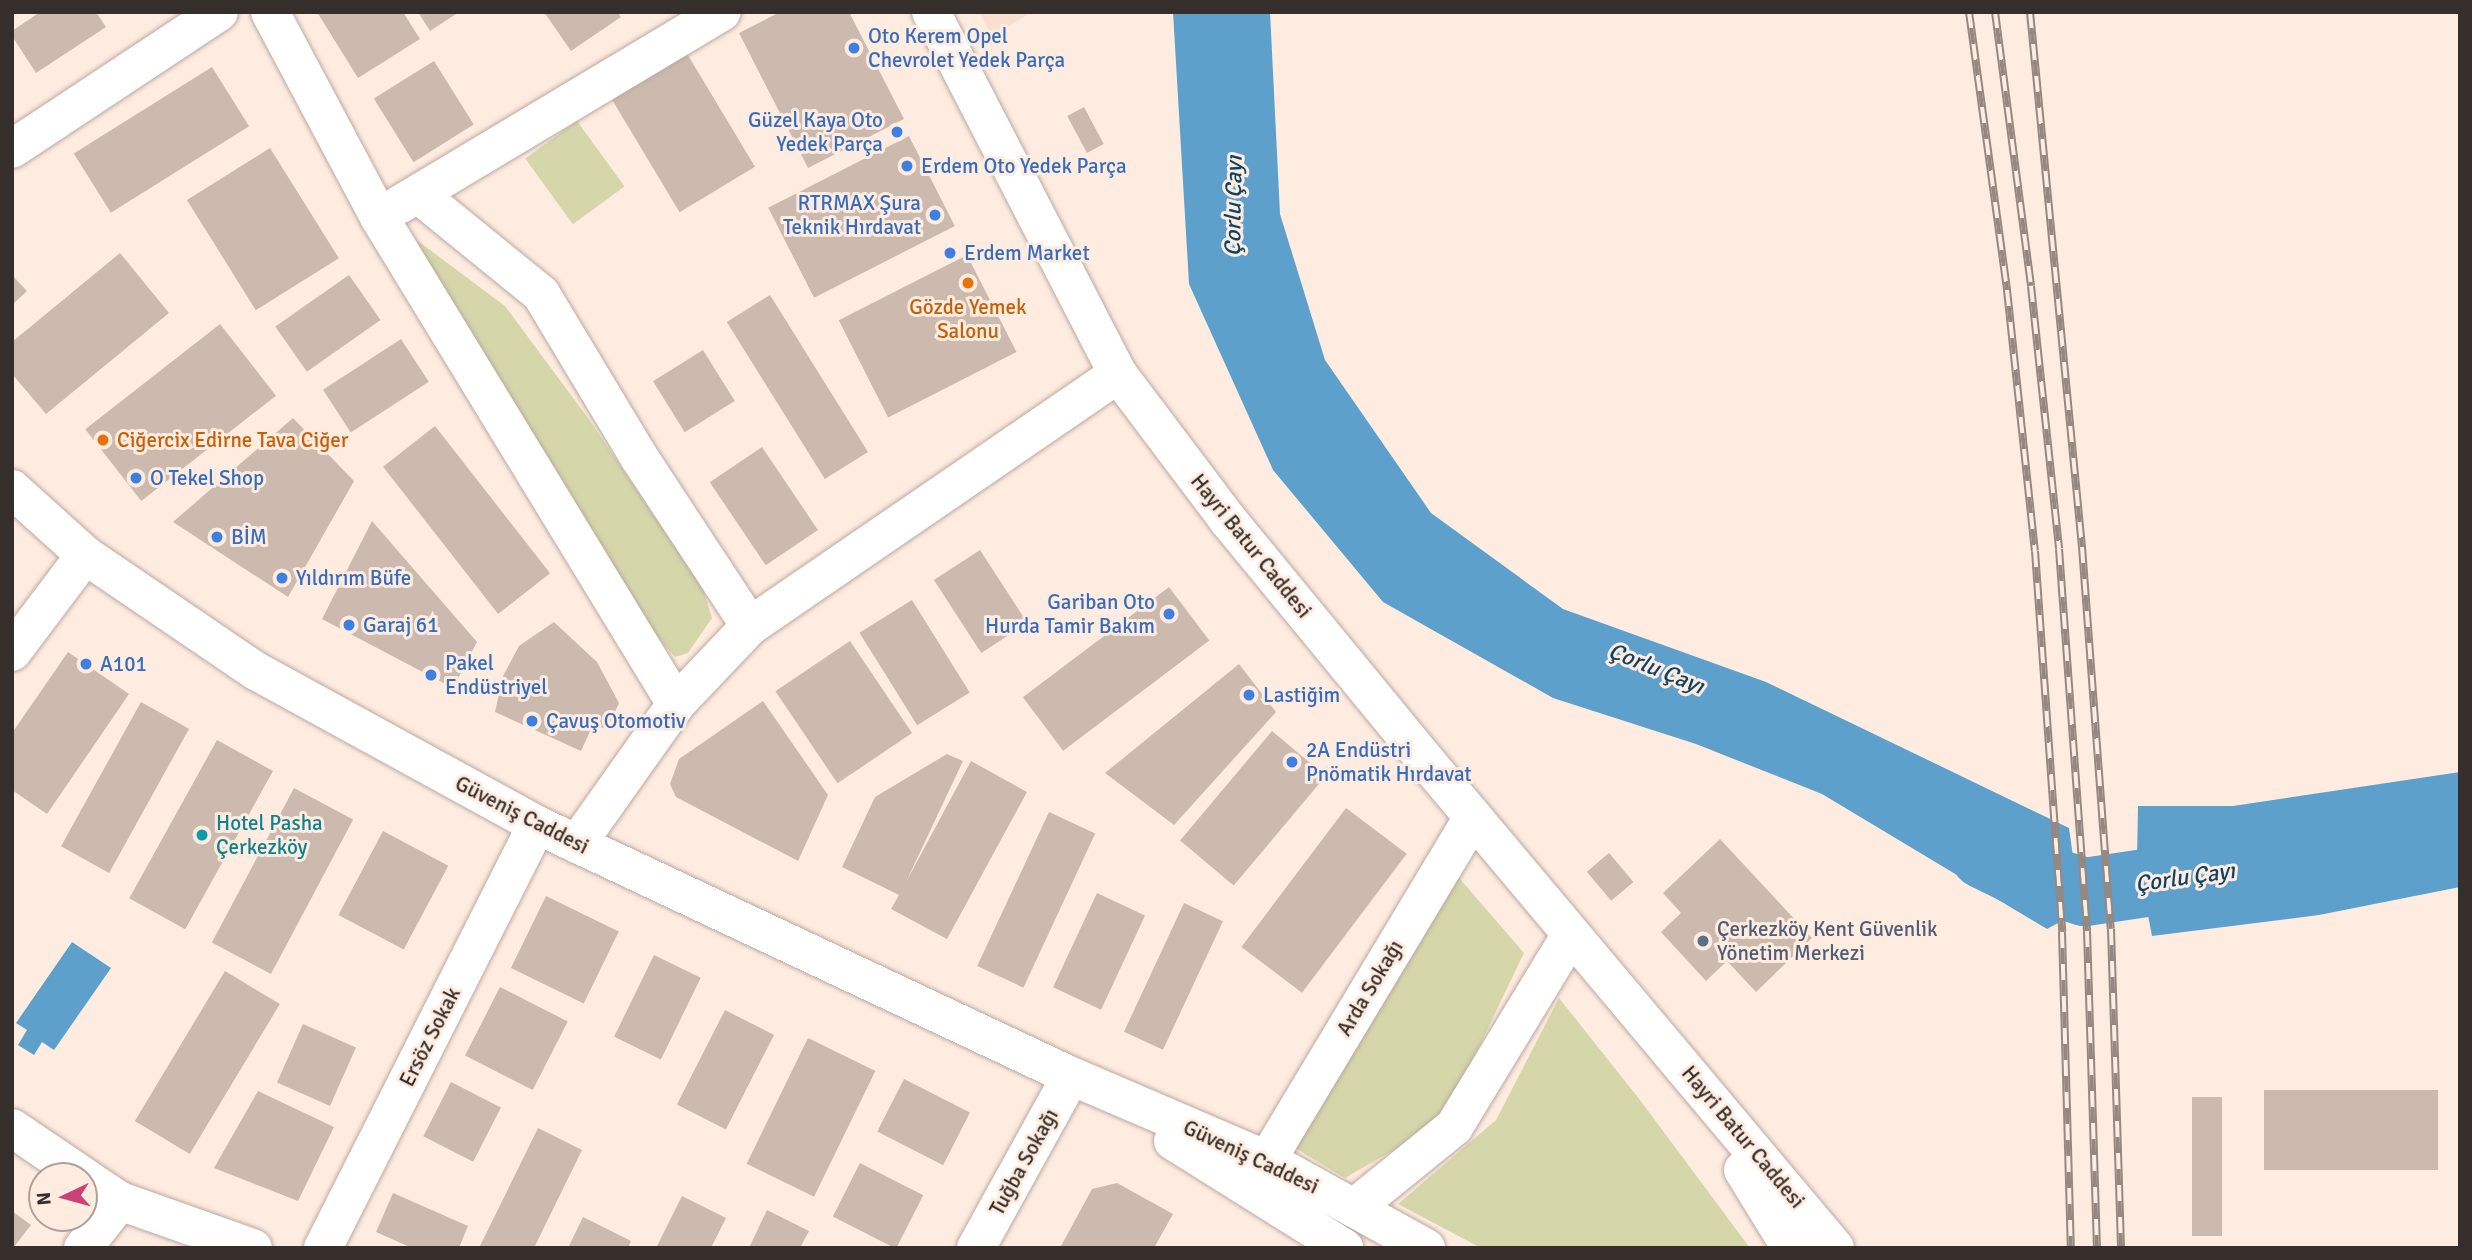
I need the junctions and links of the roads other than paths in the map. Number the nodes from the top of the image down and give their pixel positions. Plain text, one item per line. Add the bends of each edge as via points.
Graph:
1 (270, 12) edge
2 (722, 12) edge
3 (931, 12) edge
4 (199, 18) edge
5 (12, 149) edge
6 (418, 194) junction
7 (379, 217) junction
8 (1118, 374) junction
9 (12, 489) edge
10 (85, 555) junction
11 (750, 626) junction
12 (12, 652) edge
13 (676, 704) junction
14 (1474, 817) junction
15 (537, 825) junction
16 (577, 844) junction
17 (1570, 936) junction
18 (1650, 1027) junction
19 (1071, 1076) junction
20 (12, 1128) edge
21 (1267, 1160) junction
22 (62, 1162) edge
23 (98, 1186) edge
24 (120, 1201) junction
25 (1354, 1208) junction
26 (83, 1248) edge
27 (253, 1248) edge
28 (323, 1248) edge
29 (976, 1248) edge
30 (1344, 1248) edge
31 (1426, 1248) edge
32 (1791, 1248) edge
33 (1835, 1248) edge

1 - 7 street
2 - 6 street
3 - 8 street, Hayri Batur Caddesi
4 - 5 street
6 - 7 street
6 - 11 street via 541,295 639,457
7 - 13 street
8 - 11 street
8 - 14 street, Hayri Batur Caddesi via 1228,520
9 - 10 street, Güveniş Caddesi
10 - 12 street
10 - 15 street, Güveniş Caddesi via 256,671
11 - 13 street
13 - 16 street
14 - 17 street, Hayri Batur Caddesi
14 - 21 street, Arda Sokağı
15 - 16 street, Güveniş Caddesi
15 - 28 street, Ersöz Sokak
16 - 19 street, Güveniş Caddesi
17 - 18 street, Hayri Batur Caddesi
17 - 25 street via 1454,1126
18 - 32 street, Hayri Batur Caddesi
18 - 33 street, Hayri Batur Caddesi
19 - 21 street, Güveniş Caddesi
19 - 29 street, Tuğba Sokağı
19 - 30 street, Güveniş Caddesi
20 - 22 street
21 - 25 street, Güveniş Caddesi
23 - 24 street
24 - 26 street
24 - 27 street
25 - 31 street, Güveniş Caddesi

